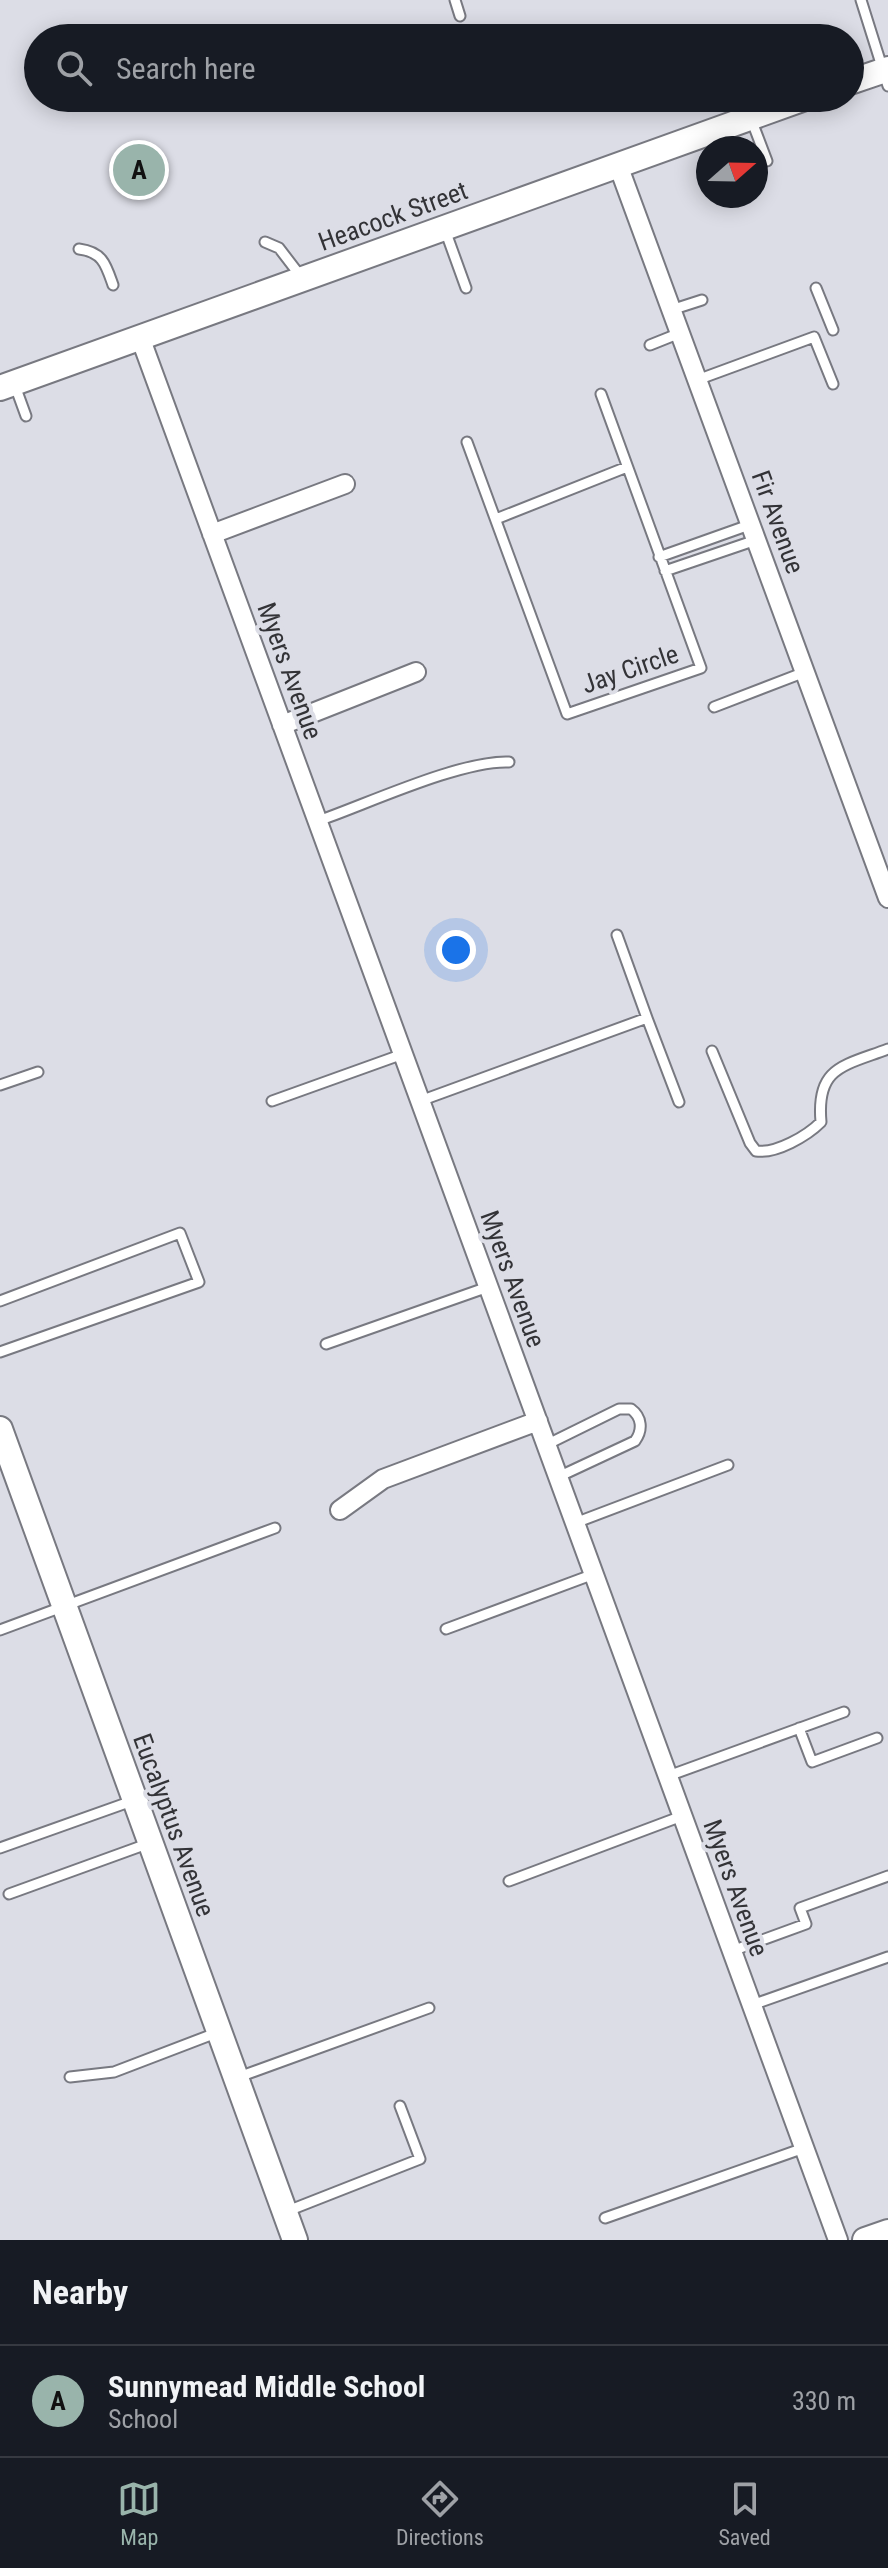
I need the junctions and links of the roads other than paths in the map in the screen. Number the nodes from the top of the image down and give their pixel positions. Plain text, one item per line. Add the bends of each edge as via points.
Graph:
1 (455, 0) edge
2 (861, 0) edge
3 (460, 16) dead end
4 (886, 75) edge
5 (864, 79) edge
6 (764, 112) edge
7 (750, 117) junction
8 (757, 136) edge
9 (618, 165) junction
10 (444, 227) junction
11 (265, 242) dead end
12 (79, 249) dead end
13 (302, 278) junction
14 (113, 285) dead end
15 (466, 288) dead end
16 (816, 288) dead end
17 (702, 300) dead end
18 (671, 310) junction
19 (833, 330) dead end
20 (680, 333) junction
21 (140, 337) junction
22 (650, 345) dead end
23 (697, 380) junction
24 (833, 384) dead end
25 (7, 386) edge
26 (601, 394) dead end
27 (26, 416) dead end
28 (467, 442) dead end
29 (627, 467) junction
30 (345, 484) dead end
31 (496, 519) junction
32 (755, 532) junction
33 (212, 534) junction
34 (659, 557) junction
35 (665, 571) junction
36 (416, 672) dead end
37 (805, 672) junction
38 (714, 707) dead end
39 (282, 725) junction
40 (509, 762) dead end
41 (318, 821) junction
42 (888, 898) edge
43 (617, 935) dead end
44 (647, 1018) junction
45 (888, 1049) edge
46 (712, 1051) dead end
47 (403, 1054) junction
48 (38, 1072) dead end
49 (0, 1085) edge
50 (272, 1101) dead end
51 (420, 1101) junction
52 (679, 1102) dead end
53 (488, 1287) junction
54 (0, 1301) edge
55 (326, 1344) dead end
56 (0, 1352) edge
57 (538, 1421) junction
58 (0, 1429) edge
59 (546, 1445) junction
60 (728, 1465) dead end
61 (558, 1477) junction
62 (340, 1510) dead end
63 (575, 1523) junction
64 (275, 1528) dead end
65 (594, 1574) junction
66 (64, 1606) junction
67 (446, 1629) dead end
68 (0, 1630) edge
69 (844, 1712) dead end
70 (799, 1728) junction
71 (877, 1738) dead end
72 (668, 1776) junction
73 (135, 1800) junction
74 (682, 1816) junction
75 (151, 1843) junction
76 (0, 1848) edge
77 (888, 1876) edge
78 (509, 1881) dead end
79 (9, 1894) dead end
80 (732, 1951) junction
81 (888, 1957) edge
82 (752, 2005) junction
83 (429, 2008) dead end
84 (219, 2032) junction
85 (70, 2077) dead end
86 (236, 2078) junction
87 (400, 2106) dead end
88 (804, 2148) junction
89 (285, 2212) junction
90 (605, 2218) dead end
91 (888, 2232) edge
92 (295, 2240) edge
93 (838, 2240) edge
94 (865, 2240) edge

1 - 3 lane
2 - 4 lane
4 - 5 street
6 - 7 street, Heacock Street
7 - 8 lane
7 - 9 street, Heacock Street
9 - 10 street, Heacock Street
9 - 18 street, Fir Avenue
10 - 13 street, Heacock Street
10 - 15 lane
11 - 13 lane via 279,248
12 - 14 lane via 103,259
13 - 21 street, Heacock Street
16 - 19 lane
17 - 18 lane
18 - 20 street, Fir Avenue
20 - 22 lane
20 - 23 street, Fir Avenue
21 - 25 street, Heacock Street
21 - 33 street, Myers Avenue
23 - 24 lane via 814,337
23 - 32 street, Fir Avenue
25 - 27 lane
26 - 29 lane, Jay Circle
28 - 31 lane, Jay Circle
29 - 31 lane
29 - 34 lane, Jay Circle
30 - 33 street
31 - 35 lane, Jay Circle via 567,714 701,668
32 - 34 lane
32 - 35 lane
32 - 37 street, Fir Avenue
33 - 39 street, Myers Avenue
34 - 35 lane, Jay Circle
36 - 39 street
37 - 38 lane
37 - 42 street, Fir Avenue
39 - 41 street, Myers Avenue
40 - 41 lane via 491,761 455,772
41 - 47 street, Myers Avenue
43 - 44 lane
44 - 51 lane
44 - 52 lane
45 - 46 lane via 838,1068 827,1077 819,1099 821,1122 797,1140 762,1152 750,1143
47 - 50 lane
47 - 51 street, Myers Avenue
48 - 49 lane
51 - 53 street, Myers Avenue
53 - 55 lane
53 - 57 street, Myers Avenue
54 - 56 lane via 180,1233 199,1282
57 - 59 street, Myers Avenue
57 - 62 street via 383,1479
58 - 66 street, Eucalyptus Avenue
59 - 61 street, Myers Avenue
59 - 61 lane via 619,1409 631,1409 639,1418 635,1441
60 - 63 lane
61 - 63 street, Myers Avenue
63 - 65 street, Myers Avenue
64 - 66 lane
65 - 67 lane
65 - 72 street, Myers Avenue
66 - 68 lane
66 - 73 street, Eucalyptus Avenue
69 - 70 lane
70 - 71 lane via 812,1762
70 - 72 lane
72 - 74 street, Myers Avenue
73 - 75 street, Eucalyptus Avenue
73 - 76 lane
74 - 78 lane
74 - 80 street, Myers Avenue
75 - 79 lane
75 - 84 street, Eucalyptus Avenue
77 - 80 lane via 800,1908 806,1924
80 - 82 street, Myers Avenue
81 - 82 lane
82 - 88 street, Myers Avenue
83 - 86 lane
84 - 85 lane via 114,2072
84 - 86 street, Eucalyptus Avenue
86 - 89 street, Eucalyptus Avenue
87 - 89 lane via 420,2159
88 - 90 lane
88 - 93 street, Myers Avenue
89 - 92 street, Eucalyptus Avenue
91 - 94 street

